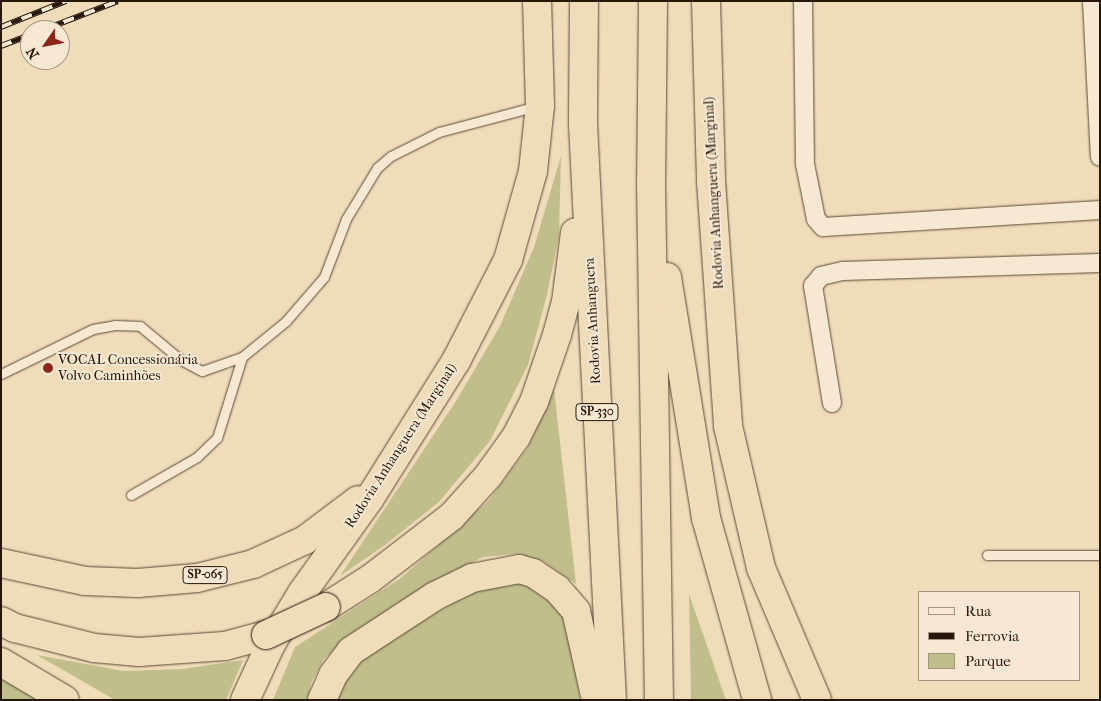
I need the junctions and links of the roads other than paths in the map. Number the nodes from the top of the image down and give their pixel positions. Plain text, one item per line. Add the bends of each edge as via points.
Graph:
1 (537, 1) edge
2 (584, 1) edge
3 (652, 1) edge
4 (706, 1) edge
5 (803, 1) edge
6 (1092, 1) edge
7 (540, 106) junction
8 (583, 124) junction
9 (1100, 157) edge
10 (651, 182) junction
11 (1100, 210) edge
12 (1100, 263) edge
13 (242, 357) junction
14 (1, 374) edge
15 (832, 403) dead end
16 (383, 477) junction
17 (131, 495) dead end
18 (987, 555) dead end
19 (1100, 555) edge
20 (1, 563) edge
21 (1, 621) edge
22 (1, 662) edge
23 (65, 700) edge
24 (245, 700) edge
25 (322, 700) edge
26 (596, 700) edge
27 (612, 700) edge
28 (660, 700) edge
29 (757, 700) edge
30 (817, 700) edge

1 - 7 highway, Rodovia Anhanguera (Marginal)
2 - 8 highway, Rodovia Anhanguera / SP-330
3 - 10 highway
4 - 30 highway, Rodovia Anhanguera (Marginal) via 711,181 728,426 761,568
5 - 11 street via 805,164 816,219 823,227
6 - 9 street
7 - 13 lane via 439,132 391,156 377,168 346,219 324,277 286,321
7 - 16 highway, Rodovia Anhanguera (Marginal) via 532,171 508,260 456,361
8 - 21 highway, bridge via 573,256 566,302 534,402 516,437 488,476 452,516 370,579 326,607 266,635 225,646 139,652 94,648 32,633
8 - 27 highway, Rodovia Anhanguera / SP-330
10 - 28 highway
10 - 29 highway via 706,518
12 - 15 street via 844,271 821,276 814,286
13 - 14 lane via 202,371 181,360 140,326 114,324 93,329
13 - 17 lane via 218,438 196,457
16 - 20 highway, SP-065 via 345,512 305,540 253,564 197,578 138,583 85,581
16 - 24 highway, Rodovia Anhanguera (Marginal) via 302,593 271,644
18 - 19 lane
22 - 23 highway
25 - 26 highway via 333,675 351,652 435,596 472,578 519,569 534,573 557,589 576,611

